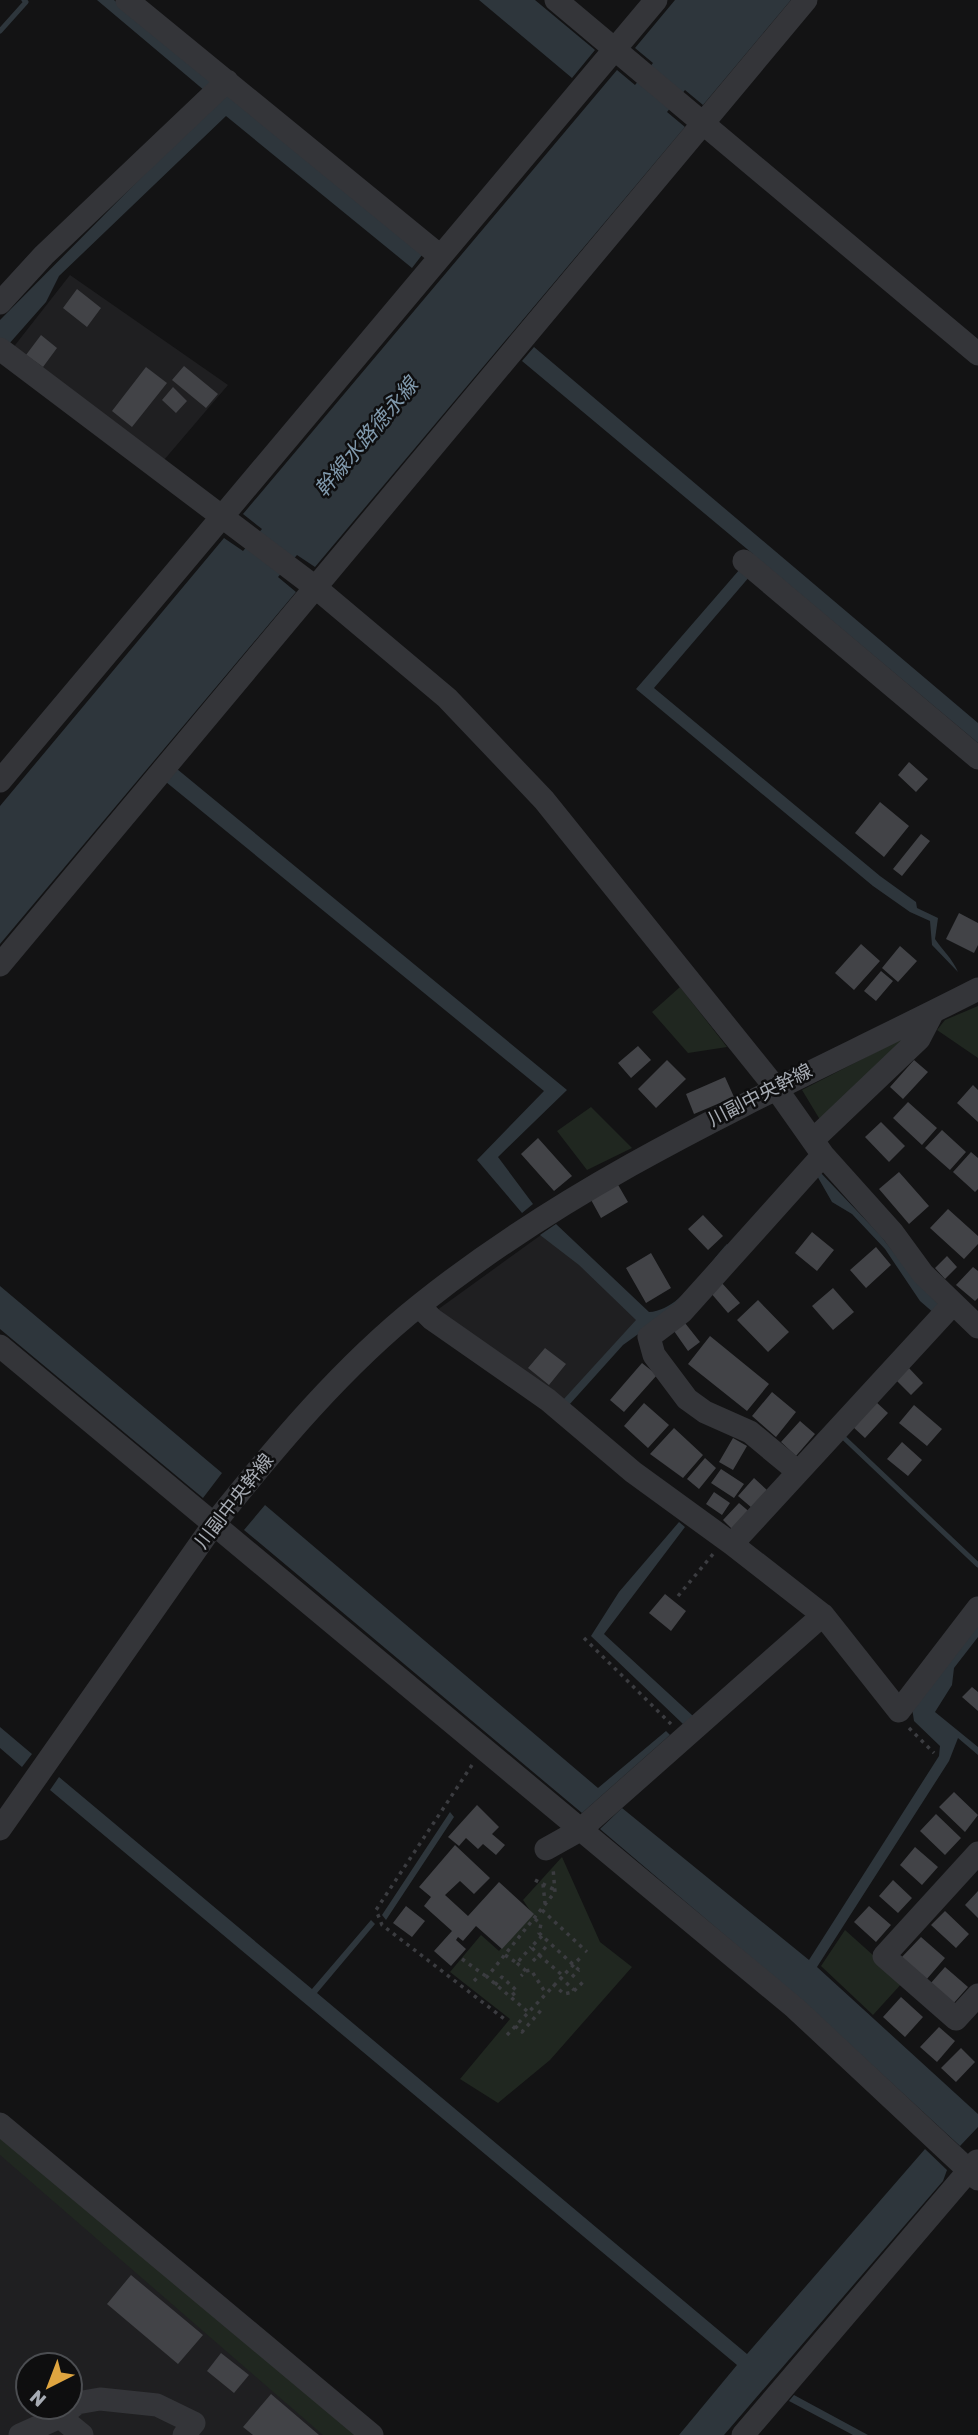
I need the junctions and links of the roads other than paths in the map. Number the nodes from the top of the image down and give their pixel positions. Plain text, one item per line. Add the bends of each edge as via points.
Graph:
1 (127, 0) edge
2 (556, 0) edge
3 (656, 0) edge
4 (806, 0) edge
5 (615, 49) junction
6 (226, 81) junction
7 (702, 124) junction
8 (440, 256) junction
9 (0, 303) edge
10 (978, 354) edge
11 (4, 358) edge
12 (221, 517) junction
13 (751, 567) dead end
14 (315, 587) junction
15 (978, 758) edge
16 (0, 781) edge
17 (0, 965) edge
18 (978, 989) edge
19 (933, 1012) junction
20 (775, 1087) junction
21 (818, 1147) junction
22 (953, 1304) junction
23 (419, 1306) junction
24 (978, 1327) edge
25 (0, 1346) edge
26 (797, 1471) junction
27 (214, 1524) junction
28 (728, 1542) junction
29 (978, 1608) edge
30 (823, 1615) junction
31 (0, 1829) edge
32 (580, 1830) junction
33 (549, 1847) road end
34 (978, 1853) edge
35 (978, 1995) edge
36 (0, 2124) edge
37 (974, 2169) edge
38 (84, 2402) edge
39 (51, 2421) edge
40 (65, 2421) edge
41 (20, 2435) edge
42 (82, 2435) edge
43 (184, 2435) edge
44 (372, 2435) edge
45 (743, 2435) edge

1 - 6 street
2 - 5 street
3 - 5 street
4 - 7 street
5 - 7 street
5 - 8 street
6 - 8 street
6 - 9 street
7 - 10 street
7 - 14 street
8 - 12 street
11 - 12 street
12 - 14 street
12 - 16 street
13 - 15 street
14 - 17 street
14 - 20 street via 447,698 544,800
18 - 19 street, 川副中央幹線
19 - 20 street, 川副中央幹線
19 - 21 street via 919,1039
20 - 21 street
20 - 23 street, 川副中央幹線 via 549,1212
21 - 22 street
21 - 26 street via 682,1312 649,1337 654,1354 687,1399 758,1438
22 - 24 street
22 - 26 street
23 - 27 street, 川副中央幹線 via 316,1404
23 - 28 street via 432,1320 548,1399 633,1472
25 - 27 street
26 - 28 street
27 - 31 street, 川副中央幹線
27 - 32 street
28 - 30 street
29 - 30 street via 899,1712
30 - 32 street
32 - 33 street
32 - 37 street via 795,2008
34 - 35 street via 884,1956 956,2020
36 - 44 street
37 - 45 street
38 - 43 street via 157,2405 194,2423
39 - 41 street
40 - 42 street

